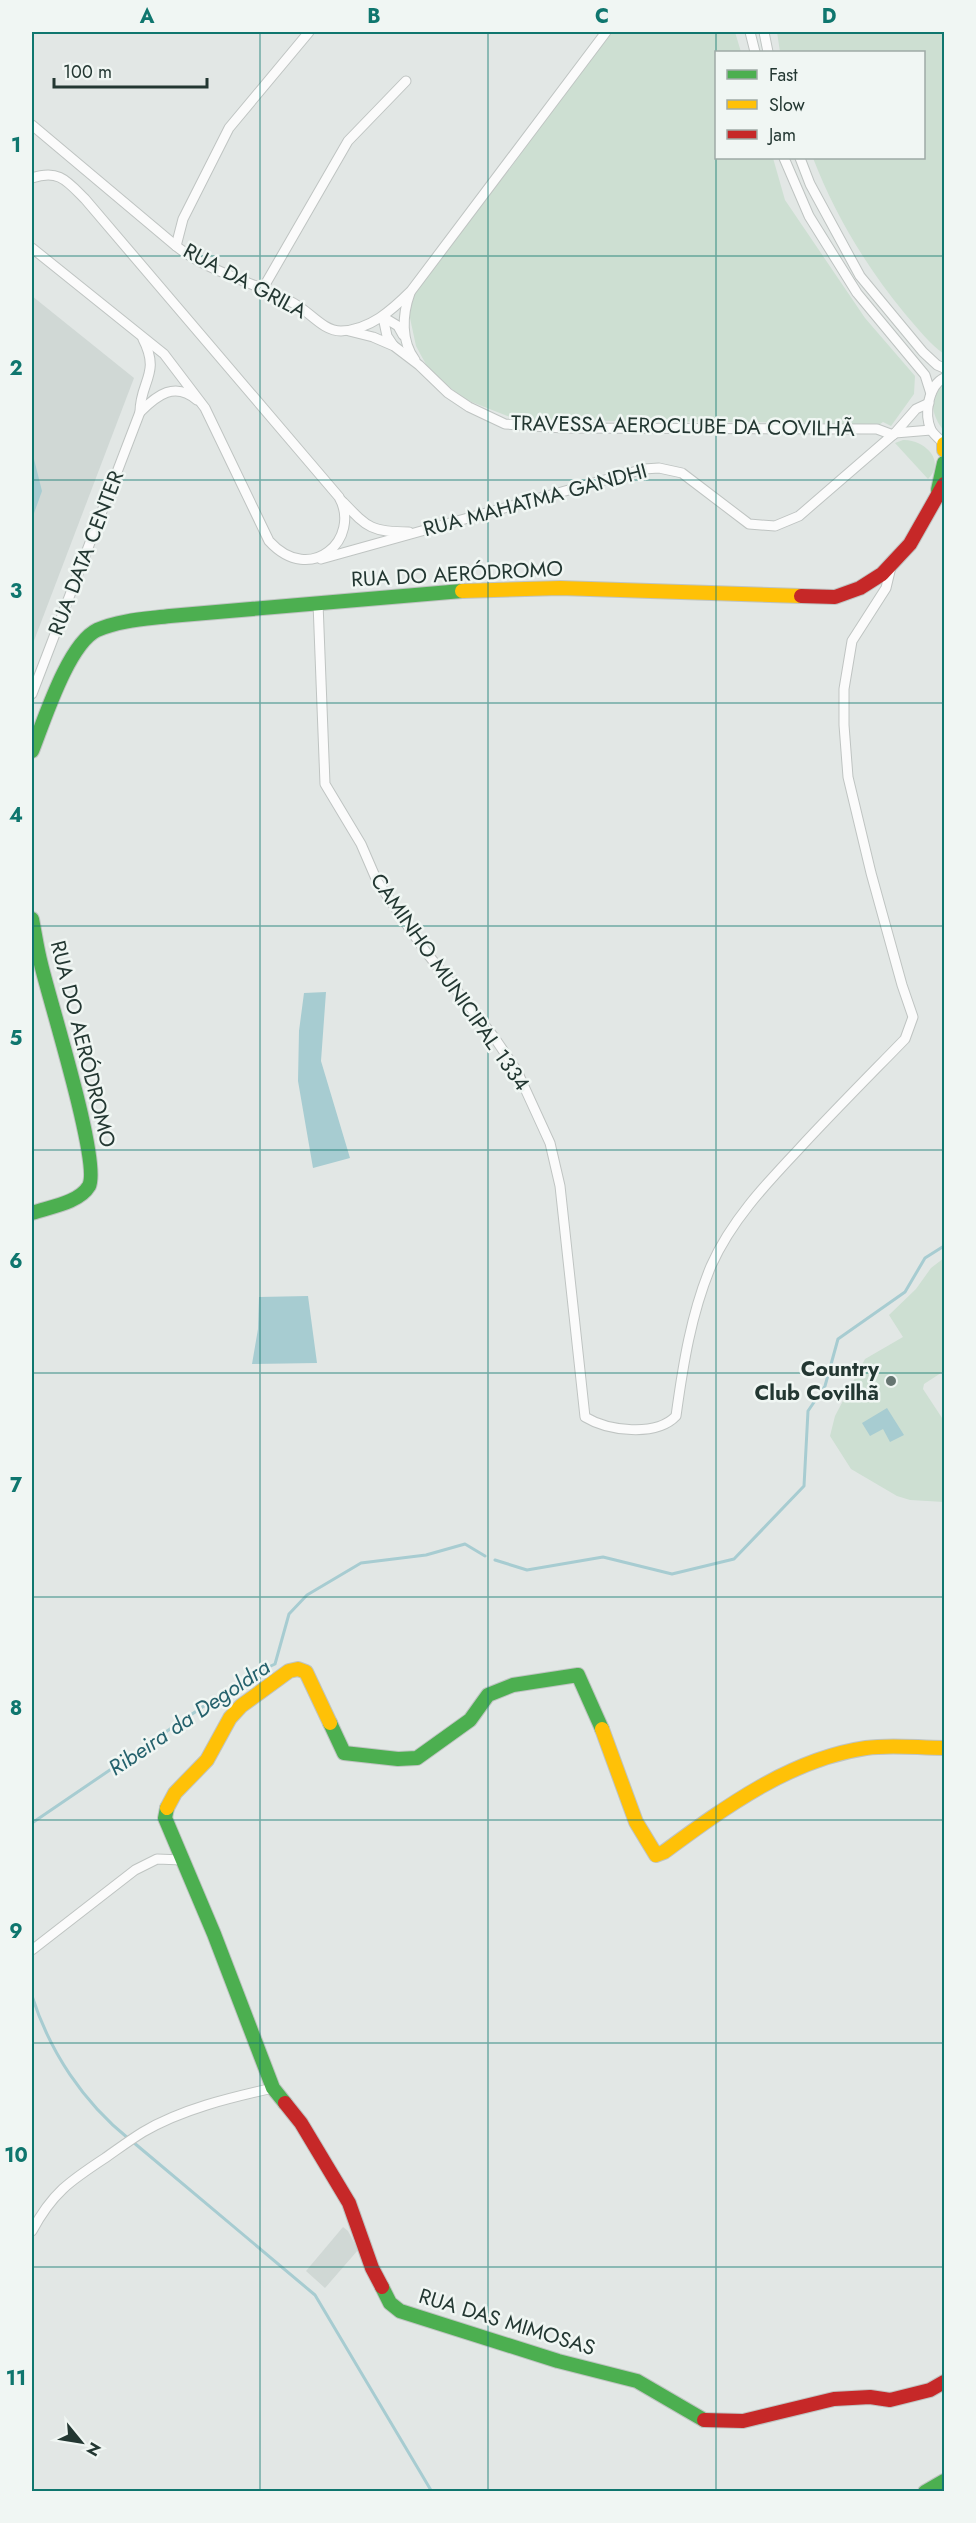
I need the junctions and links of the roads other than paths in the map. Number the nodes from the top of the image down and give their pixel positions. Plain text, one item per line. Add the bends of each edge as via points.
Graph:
1 (309, 32) edge
2 (606, 32) edge
3 (750, 32) edge
4 (764, 32) edge
5 (754, 51) edge
6 (768, 51) edge
7 (406, 81) dead end
8 (32, 125) edge
9 (784, 159) edge
10 (800, 159) edge
11 (32, 178) edge
12 (176, 246) junction
13 (32, 248) edge
14 (262, 290) junction
15 (411, 291) junction
16 (383, 316) junction
17 (346, 330) junction
18 (140, 335) junction
19 (405, 338) junction
20 (394, 346) junction
21 (419, 365) junction
22 (945, 368) edge
23 (945, 378) edge
24 (930, 399) junction
25 (205, 408) junction
26 (140, 412) junction
27 (932, 430) junction
28 (894, 434) junction
29 (944, 444) edge
30 (945, 450) edge
31 (945, 464) edge
32 (941, 488) edge
33 (341, 500) junction
34 (412, 532) junction
35 (316, 560) junction
36 (892, 565) junction
37 (318, 603) junction
38 (32, 694) edge
39 (32, 751) edge
40 (32, 919) edge
41 (32, 1213) edge
42 (945, 1748) edge
43 (182, 1860) junction
44 (32, 1950) edge
45 (273, 2088) junction
46 (32, 2231) edge
47 (945, 2382) edge
48 (945, 2481) edge
49 (945, 2488) edge
50 (925, 2492) edge
51 (937, 2492) edge

1 - 12 street, RUA DA GRILA via 229,128 183,219
2 - 15 street
3 - 5 street
4 - 6 street
7 - 14 street via 348,141
8 - 12 street
9 - 24 street via 809,216 857,293 924,375
10 - 22 street via 860,276 923,352
11 - 33 street, RUA MAHATMA GANDHI via 46,173 59,176 85,199
12 - 14 street, RUA DA GRILA via 200,262
13 - 18 street, RUA MAHATMA GANDHI
14 - 17 street, RUA DA GRILA via 296,304 325,326
15 - 16 street
15 - 19 street, TRAVESSA AEROCLUBE DA COVILHÃ via 404,315
16 - 17 street
16 - 19 street, TRAVESSA AEROCLUBE DA COVILHÃ via 398,326
16 - 20 street via 387,336
17 - 20 street, TRAVESSA AEROCLUBE DA COVILHÃ
18 - 25 street, RUA MAHATMA GANDHI via 164,354
18 - 26 street, RUA DATA CENTER via 148,349 151,367
19 - 21 street, TRAVESSA AEROCLUBE DA COVILHÃ
20 - 21 street, TRAVESSA AEROCLUBE DA COVILHÃ
21 - 28 street, TRAVESSA AEROCLUBE DA COVILHÃ via 447,393 505,424 563,428 877,429
23 - 24 street, RUA MAHATMA GANDHI
24 - 27 street
24 - 28 street, RUA MAHATMA GANDHI
25 - 26 street via 180,390 156,397
25 - 35 street, RUA MAHATMA GANDHI via 269,541 280,553 294,559
26 - 38 street, RUA DATA CENTER
27 - 28 street
27 - 29 street
28 - 34 street, RUA MAHATMA GANDHI via 799,516 775,526 749,524 692,479 659,468
29 - 30 street
31 - 32 street, RUA DO AERÓDROMO
32 - 36 street, RUA DO AERÓDROMO via 916,534
33 - 34 street, RUA MAHATMA GANDHI via 375,530
33 - 35 street via 343,532 332,548
34 - 35 street, RUA MAHATMA GANDHI
36 - 37 street, RUA DO AERÓDROMO via 868,585 835,597 517,588
36 - 37 street, CAMINHO MUNICIPAL 1334 via 886,588 852,641 843,689 844,725 848,777 913,1017 912,1027 905,1039 754,1198 712,1265 698,1302 674,1419 630,1430 611,1428 585,1417 560,1186 550,1143 517,1071 377,881 361,844 325,784
37 - 39 street, RUA DO AERÓDROMO via 122,622 94,631 72,657
40 - 41 street, RUA DO AERÓDROMO via 87,1140 92,1179 76,1198
42 - 43 street, RUA DAS MIMOSAS via 866,1748 823,1760 744,1795 656,1855 636,1822 607,1740 578,1675 513,1685 488,1695 470,1720 420,1756 400,1759 344,1753 306,1672 298,1669 240,1706 208,1759 170,1798 165,1818
43 - 44 street via 157,1859 135,1870
43 - 45 street, RUA DAS MIMOSAS
45 - 46 street via 224,2100 145,2131 58,2190
45 - 47 street, RUA DAS MIMOSAS via 301,2123 349,2203 372,2268 390,2303 400,2311 558,2361 637,2381 699,2419 715,2422 743,2421 834,2399 890,2400
48 - 50 street
49 - 51 street

